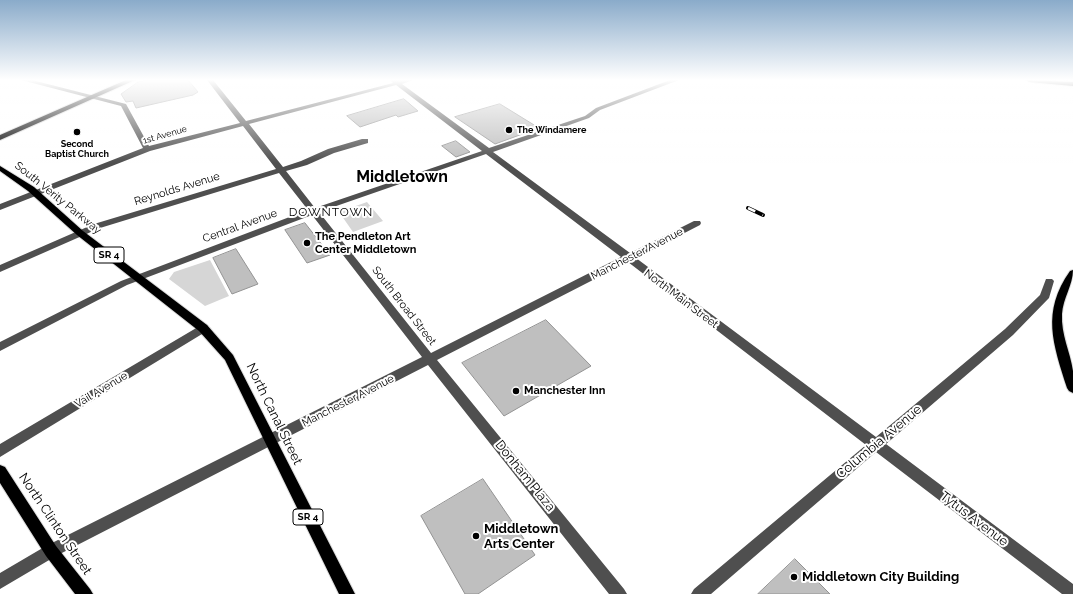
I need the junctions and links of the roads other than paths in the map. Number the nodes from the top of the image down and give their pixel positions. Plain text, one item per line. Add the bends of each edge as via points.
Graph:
1 (70, 108) edge
2 (125, 108) edge
3 (232, 108) edge
4 (300, 108) edge
5 (429, 108) edge
6 (601, 108) edge
7 (244, 123) junction
8 (1, 138) edge
9 (365, 141) dead end
10 (147, 150) junction
11 (487, 152) junction
12 (0, 168) edge
13 (281, 170) junction
14 (35, 193) junction
15 (0, 207) edge
16 (314, 211) junction
17 (697, 223) dead end
18 (80, 233) junction
19 (628, 258) junction
20 (0, 269) edge
21 (1073, 273) edge
22 (137, 277) junction
23 (1049, 281) dead end
24 (203, 328) junction
25 (0, 347) edge
26 (430, 359) junction
27 (1073, 388) edge
28 (270, 440) junction
29 (875, 445) junction
30 (0, 451) edge
31 (0, 471) edge
32 (51, 551) junction
33 (0, 581) edge
34 (1073, 593) edge
35 (84, 594) edge
36 (347, 594) edge
37 (620, 594) edge
38 (699, 594) edge

1 - 8 main road
2 - 10 street
3 - 7 street, South Broad Street
4 - 7 street, 1st Avenue
5 - 11 street, North Main Street
6 - 11 street, Central Avenue via 587,117
7 - 10 street, 1st Avenue
7 - 13 street, South Broad Street
9 - 13 street, Reynolds Avenue via 331,150 304,163
10 - 14 street, 1st Avenue
11 - 16 street, Central Avenue
11 - 19 street, North Main Street
12 - 14 main road, South Verity Parkway / SR 4
13 - 16 street, South Broad Street
13 - 18 street, Reynolds Avenue
14 - 15 street, 1st Avenue
14 - 18 main road, South Verity Parkway / SR 4
16 - 22 street, Central Avenue
16 - 26 street, South Broad Street
17 - 19 street, Manchester Avenue
18 - 20 street, Reynolds Avenue
18 - 22 main road, South Verity Parkway / SR 4
19 - 26 street, Manchester Avenue
19 - 29 street, North Main Street
21 - 27 main road via 1063,287 1057,310 1062,352
22 - 24 main road, North Canal Street / SR 4
22 - 25 street, Central Avenue
23 - 29 street, Columbia Avenue via 1045,296 1009,332
24 - 28 main road, North Canal Street / SR 4 via 229,358
24 - 30 street, Vail Avenue
26 - 28 street, Manchester Avenue
26 - 37 street, Donham Plaza
28 - 32 street, Manchester Avenue
28 - 36 main road, North Canal Street / SR 4
29 - 34 street, Tytus Avenue
29 - 38 street, Columbia Avenue
31 - 32 main road, North Clinton Street
32 - 33 street, Manchester Avenue
32 - 35 main road, North Clinton Street

